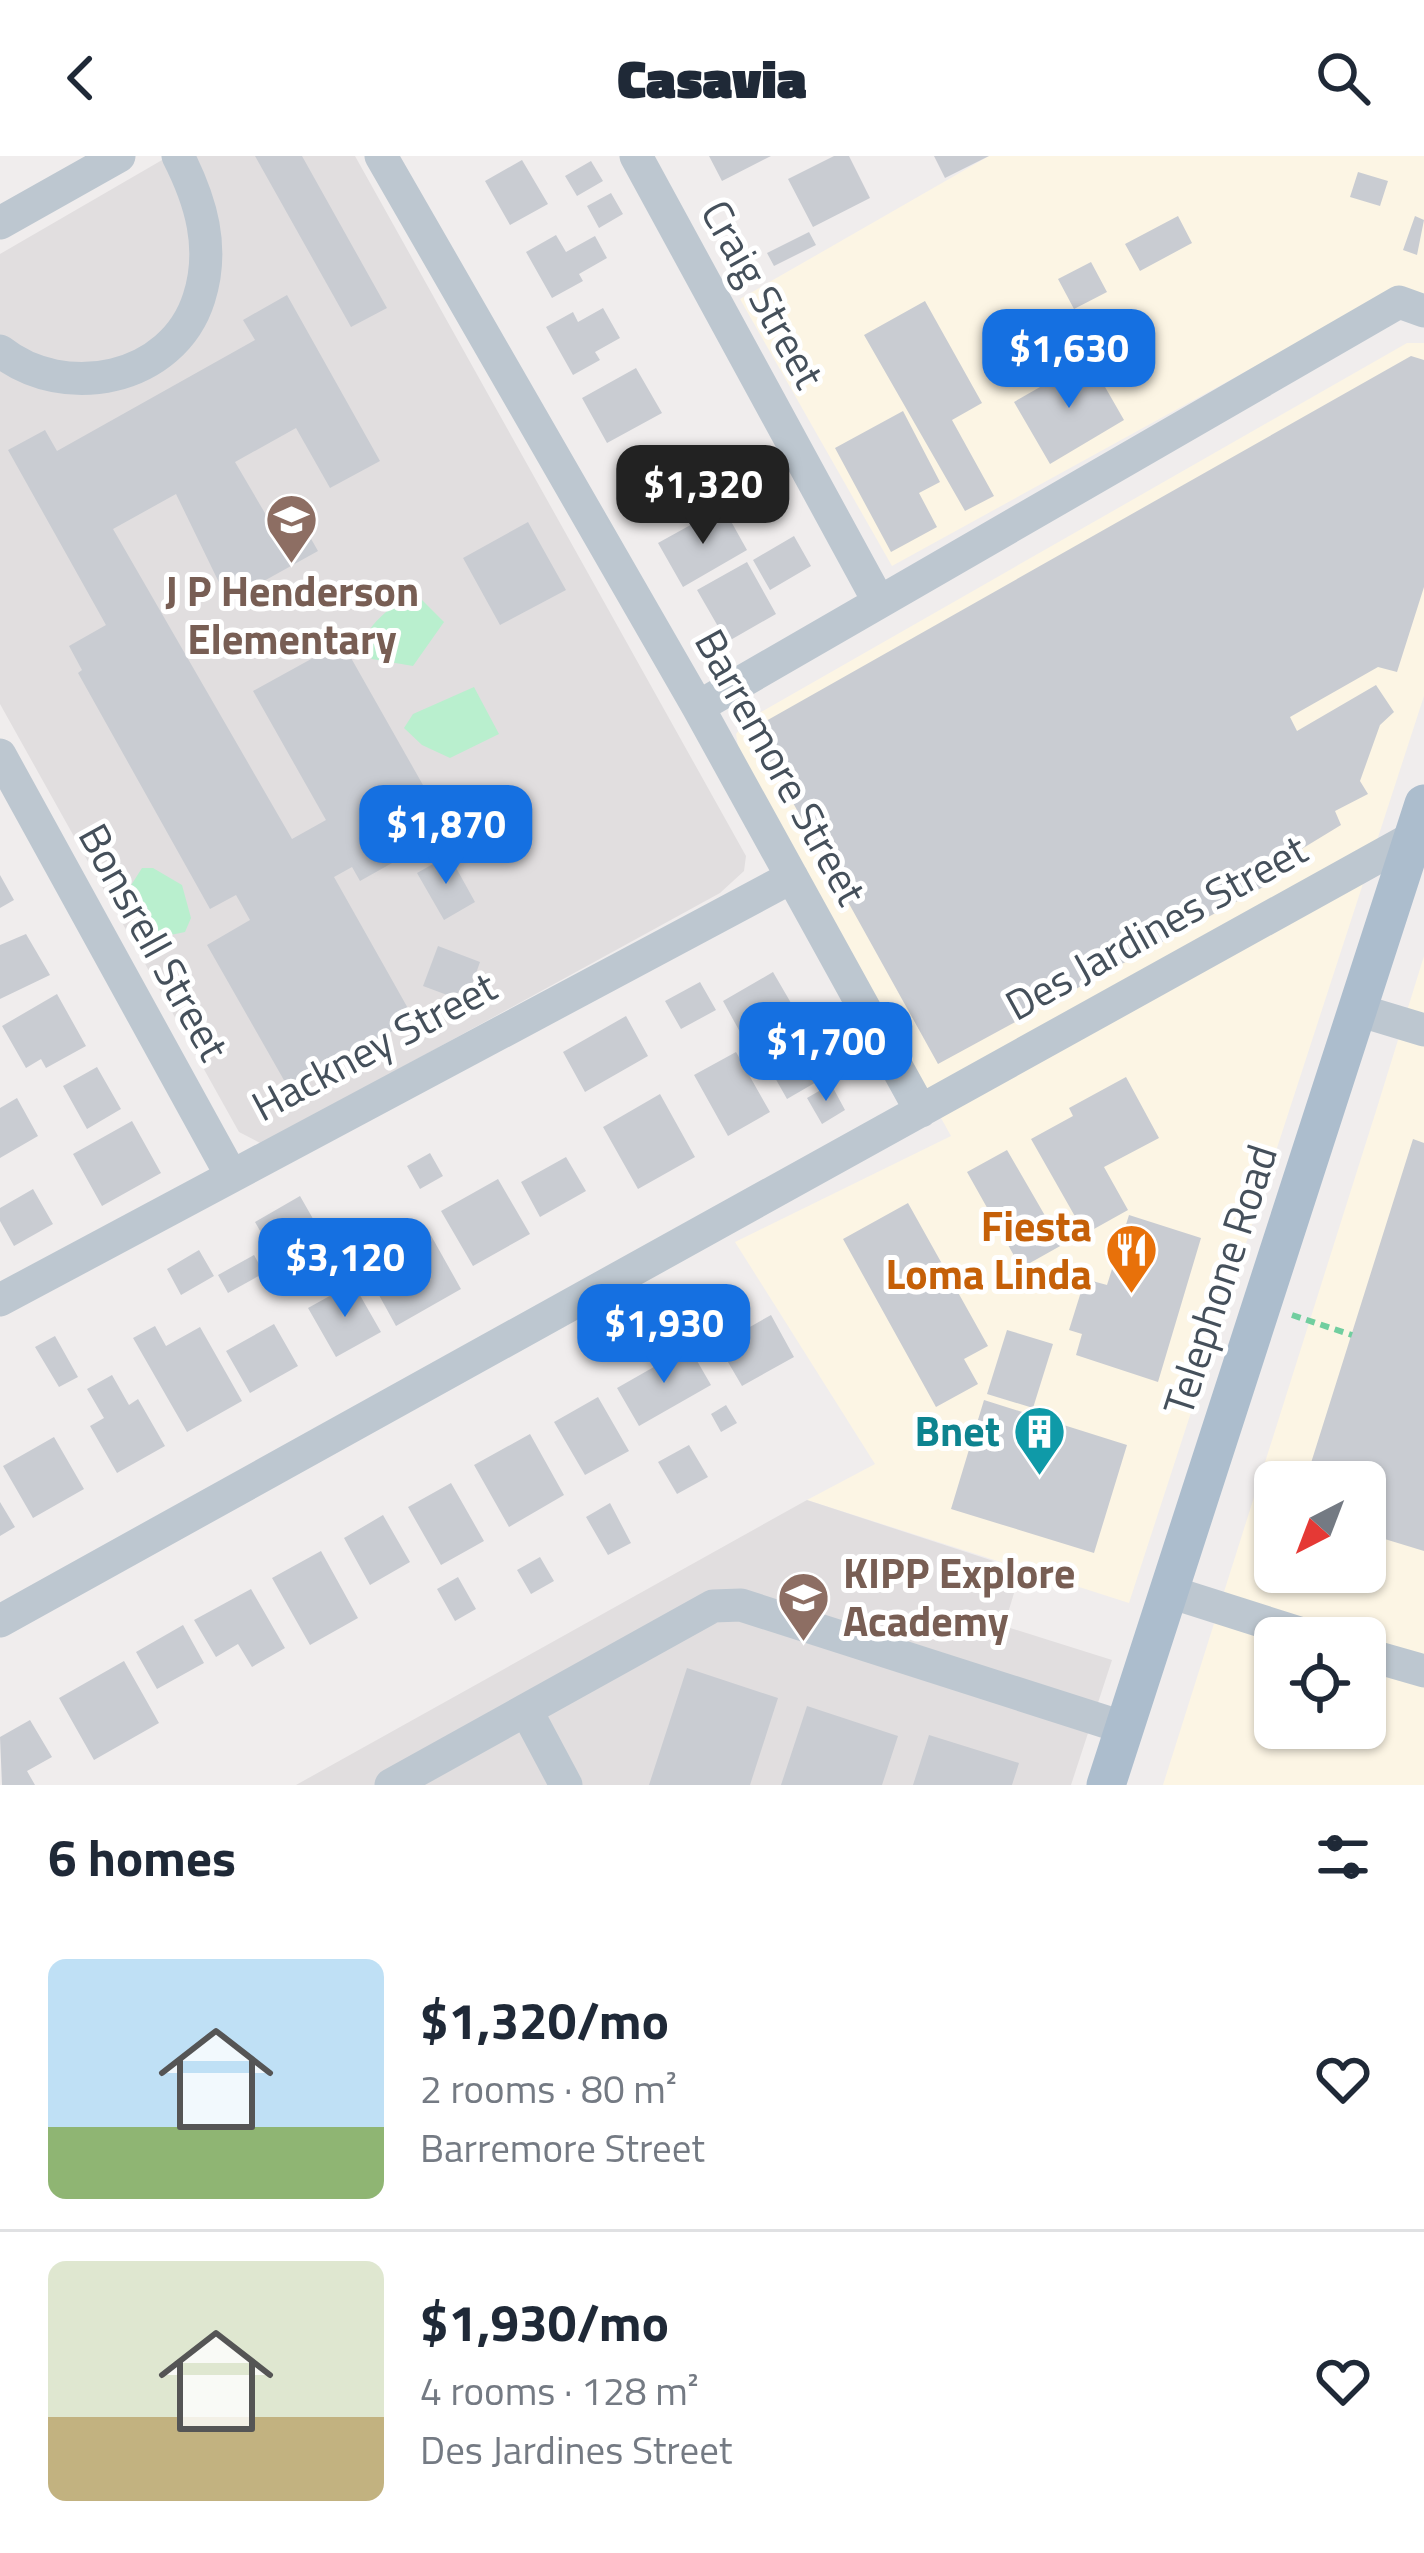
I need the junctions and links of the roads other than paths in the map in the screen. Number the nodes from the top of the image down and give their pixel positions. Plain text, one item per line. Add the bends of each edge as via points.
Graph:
1 (119, 156) edge
2 (178, 156) edge
3 (381, 156) edge
4 (637, 156) edge
5 (2, 218) edge
6 (1424, 311) edge
7 (0, 351) edge
8 (879, 602) junction
9 (698, 707) junction
10 (0, 755) edge
11 (1419, 821) edge
12 (792, 877) junction
13 (1358, 1010) junction
14 (1424, 1030) edge
15 (921, 1111) junction
16 (230, 1173) junction
17 (0, 1300) edge
18 (1167, 1591) junction
19 (1254, 1619) edge
20 (0, 1621) edge
21 (1386, 1660) edge
22 (1424, 1672) edge
23 (526, 1710) junction
24 (1124, 1727) junction
25 (391, 1785) edge
26 (566, 1785) edge
27 (1106, 1785) edge

1 - 5 street
2 - 7 street via 199,196 207,245 199,300 174,340 107,379 41,372
3 - 9 street, Barremore Street
4 - 8 street, Craig Street
6 - 8 street via 1399,302
8 - 9 street
9 - 12 street, Barremore Street
10 - 16 street, Bonsrell Street
11 - 13 main road, Telephone Road
11 - 15 street, Des Jardines Street
12 - 15 street, Barremore Street
12 - 16 street, Hackney Street
13 - 14 street
13 - 18 main road, Telephone Road
15 - 20 street, Des Jardines Street
16 - 17 street, Hackney Street
18 - 19 street
18 - 24 main road, Telephone Road
21 - 22 street
23 - 24 street via 713,1606 741,1605
23 - 25 street
23 - 26 street
24 - 27 main road, Telephone Road

